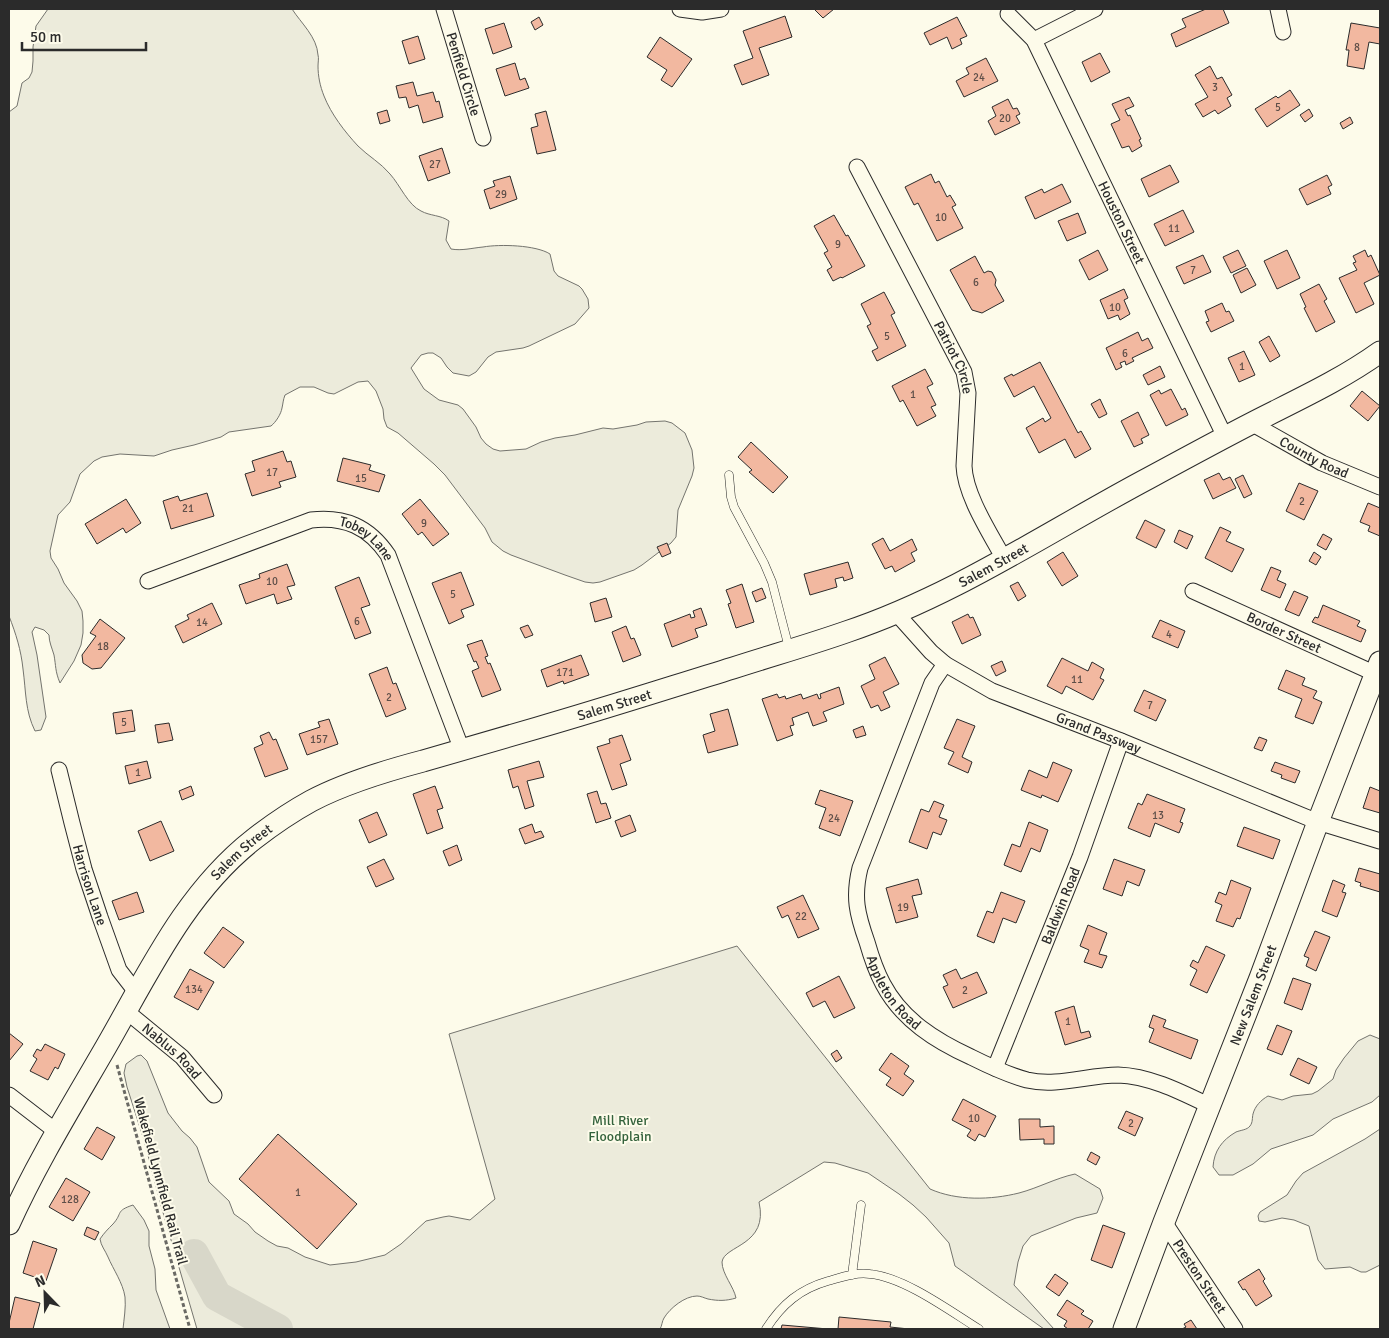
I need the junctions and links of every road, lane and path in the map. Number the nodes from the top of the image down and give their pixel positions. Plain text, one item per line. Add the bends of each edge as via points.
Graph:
1 (444, 9) edge
2 (680, 9) edge
3 (721, 9) edge
4 (1095, 9) edge
5 (1278, 9) edge
6 (1008, 14) dead end
7 (1283, 32) dead end
8 (1034, 40) junction
9 (483, 138) dead end
10 (857, 167) dead end
11 (1380, 352) edge
12 (1251, 424) junction
13 (1225, 437) junction
14 (729, 475) dead end
15 (1380, 487) edge
16 (1004, 559) junction
17 (148, 581) dead end
18 (1193, 592) dead end
19 (897, 614) junction
20 (790, 650) junction
21 (945, 664) junction
22 (1378, 668) edge
23 (1120, 741) junction
24 (462, 750) junction
25 (60, 770) dead end
26 (1318, 822) junction
27 (1380, 841) edge
28 (136, 992) junction
29 (126, 1011) junction
30 (110, 1039) junction
31 (995, 1068) junction
32 (9, 1095) edge
33 (214, 1095) dead end
34 (1210, 1106) junction
35 (57, 1132) junction
36 (861, 1206) dead end
37 (1164, 1222) junction
38 (9, 1224) edge
39 (852, 1275) junction
40 (190, 1329) edge
41 (766, 1329) edge
42 (979, 1329) edge
43 (1124, 1329) edge
44 (1235, 1329) edge

1 - 9 street, Penfield Circle
2 - 3 street via 702,12
4 - 8 street
5 - 7 street
6 - 8 street, Houston Street
8 - 13 street, Houston Street
10 - 16 street, Patriot Circle via 962,367 968,393 966,482
11 - 12 main road, Salem Street via 1334,381
12 - 13 main road, Salem Street
12 - 15 street, County Road via 1322,463
13 - 16 main road, Salem Street
14 - 20 lane via 734,507 772,582
16 - 19 main road, Salem Street
17 - 24 street, Tobey Lane via 312,520 334,519 355,525 382,546 390,560
18 - 22 street, Border Street
19 - 20 main road, Salem Street
19 - 21 street, Grand Passway
20 - 24 main road, Salem Street
21 - 23 street, Grand Passway via 992,691
21 - 31 street, Appleton Road via 932,683 860,868 856,884 857,909 876,970 890,996 912,1022 957,1051
22 - 26 main road, New Salem Street
23 - 26 street, Grand Passway
23 - 31 street, Baldwin Road via 1080,858
24 - 28 main road, Salem Street via 342,787 288,814 253,839 200,892
25 - 28 street, Harrison Lane via 100,917 119,970
26 - 27 street, Grand Passway
26 - 34 main road, New Salem Street
28 - 29 main road, Salem Street
29 - 30 main road, Salem Street
29 - 33 street, Nablus Road via 182,1057
30 - 35 main road, Salem Street
30 - 40 path, Wakefield Lynnfield Rail Trail
31 - 34 street, Appleton Road via 1040,1082 1117,1075 1135,1077 1159,1083
32 - 35 street
34 - 37 main road, New Salem Street
35 - 38 main road, Salem Street
36 - 39 lane
37 - 43 main road, New Salem Street
37 - 44 street, Preston Street
39 - 41 lane via 815,1284 799,1294 781,1309
39 - 42 lane via 871,1274 893,1280 921,1292

